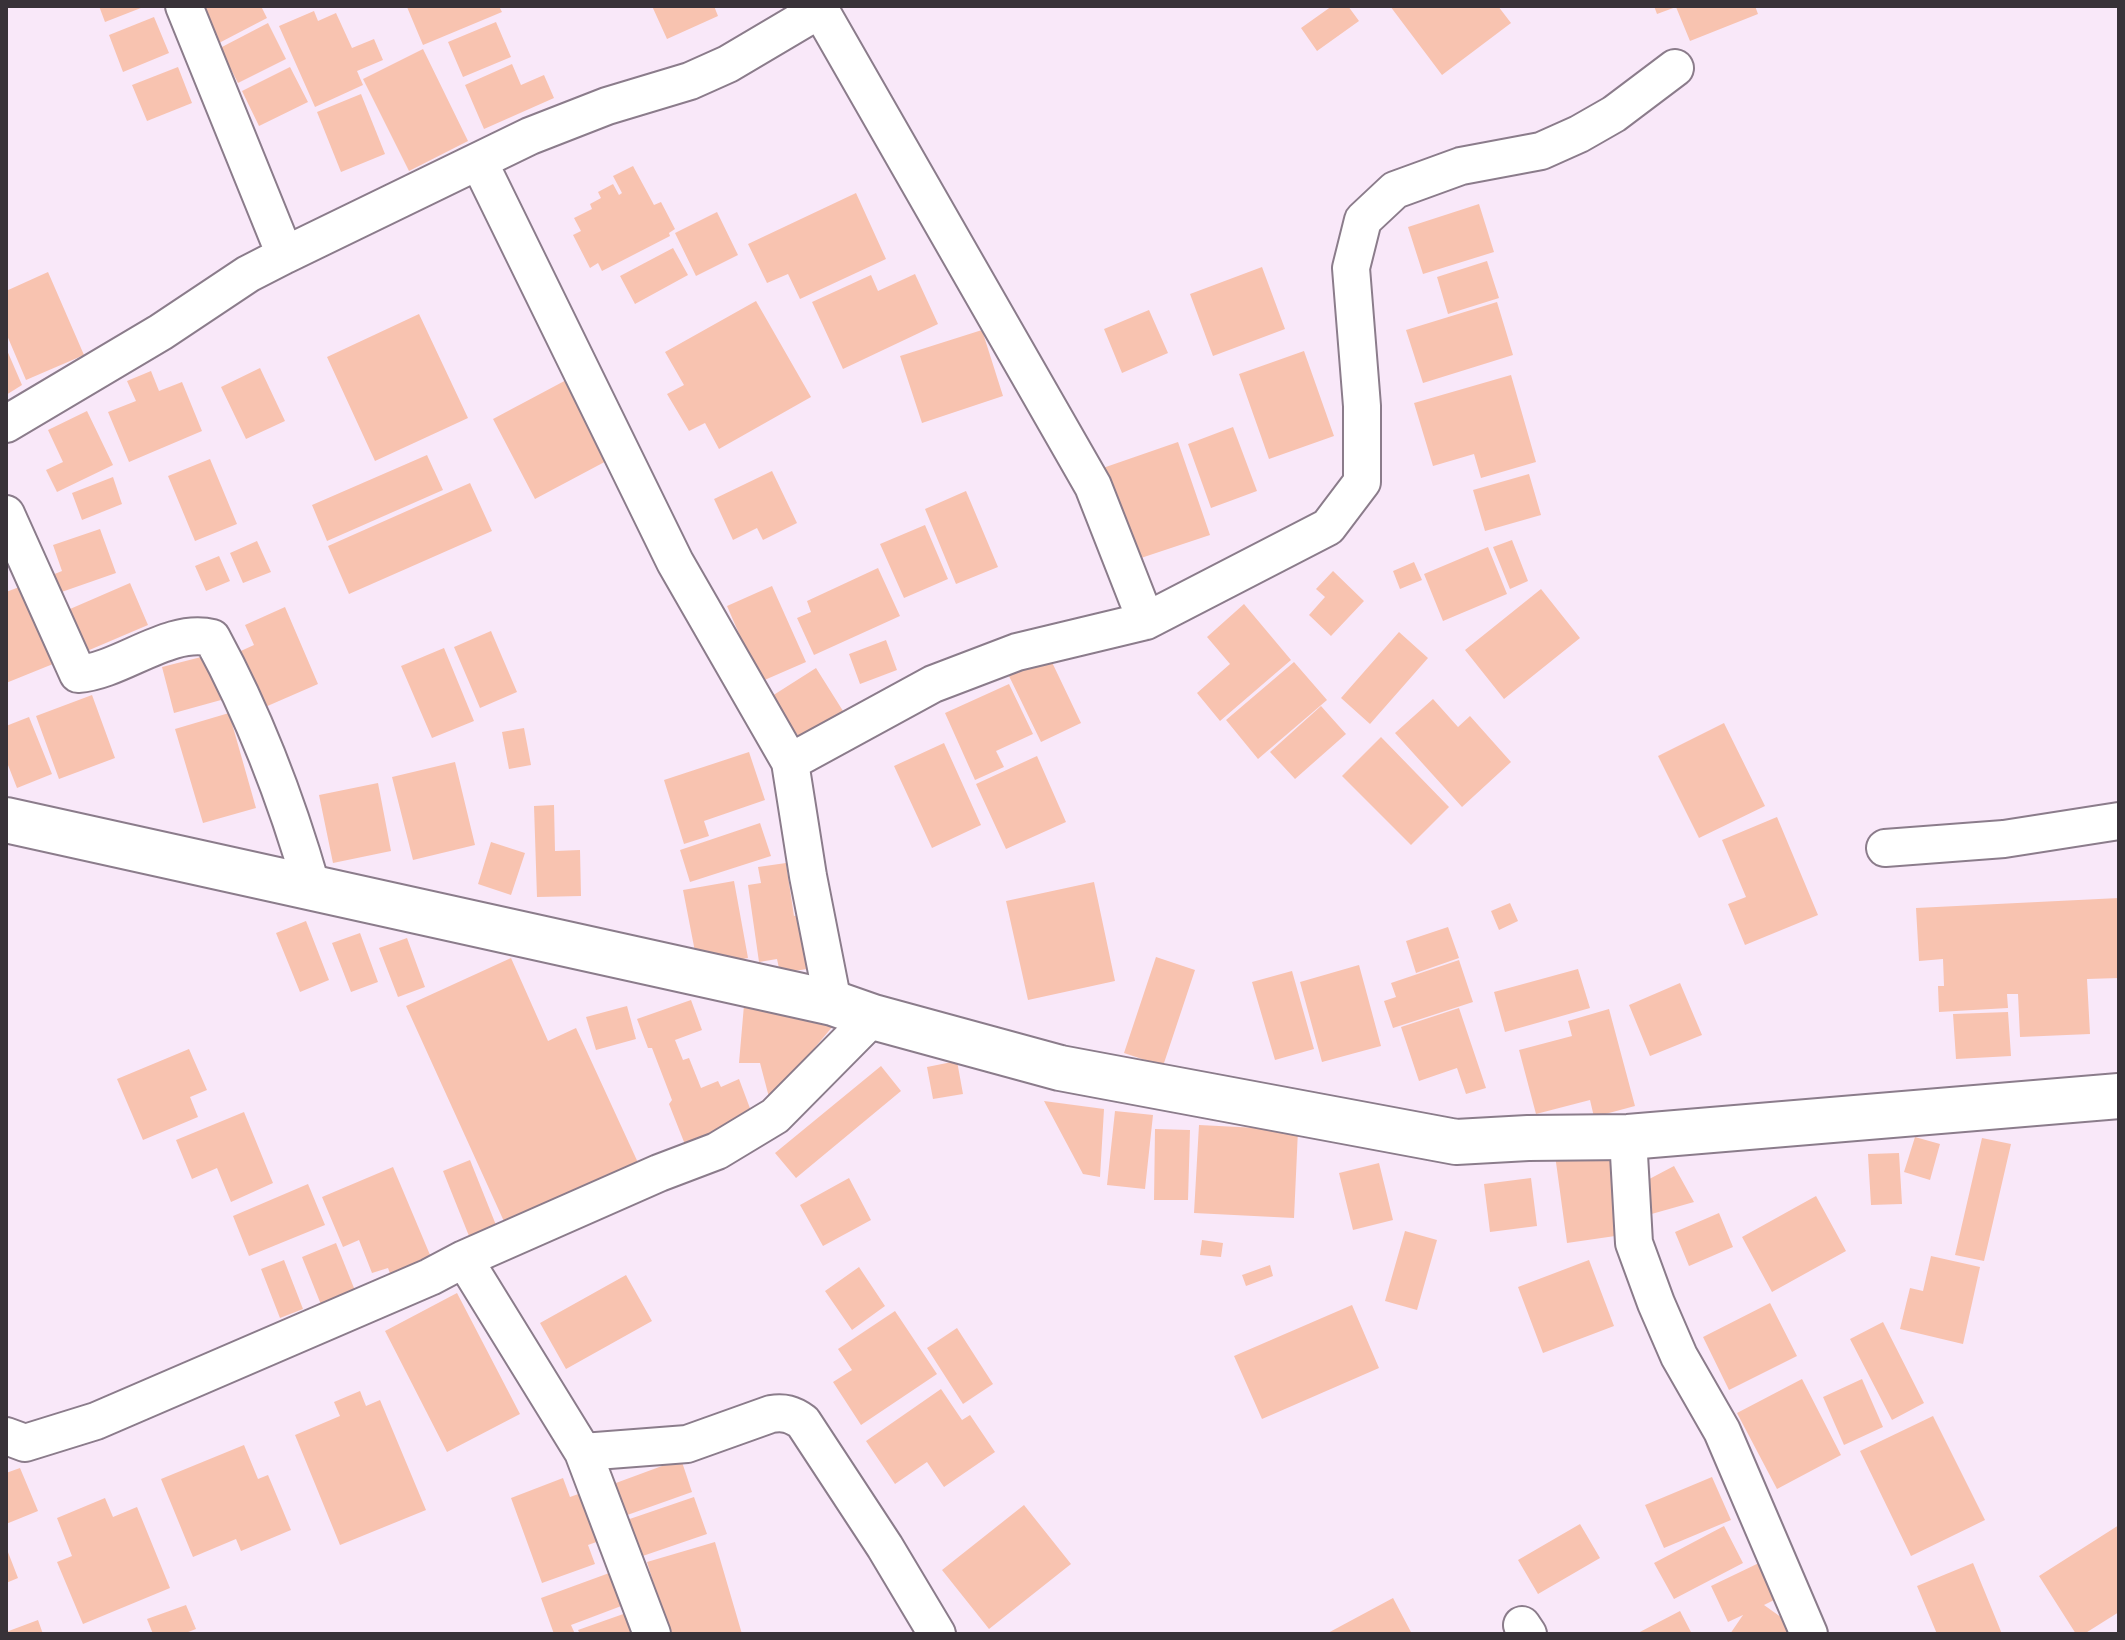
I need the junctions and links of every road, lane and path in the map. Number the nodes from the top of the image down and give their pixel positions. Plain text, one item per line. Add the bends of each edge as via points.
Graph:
1 (184, 6) edge
2 (820, 7) edge
3 (1675, 68) dead end
4 (479, 162) junction
5 (285, 255) junction
6 (6, 424) edge
7 (6, 514) edge
8 (1146, 621) junction
9 (790, 762) junction
10 (6, 820) edge
11 (2119, 821) edge
12 (1885, 848) dead end
13 (312, 888) junction
14 (853, 1010) junction
15 (2119, 1096) edge
16 (1628, 1137) junction
17 (464, 1259) junction
18 (6, 1436) edge
19 (583, 1452) junction
20 (652, 1634) edge
21 (937, 1634) edge
22 (1809, 1634) edge

1 - 5 street
2 - 4 street via 728,64 530,136
2 - 8 street via 1093,486
3 - 8 street via 1579,134 1541,151 1461,166 1395,190 1363,220 1351,268 1362,482 1328,527
4 - 5 street
4 - 9 street via 675,562
5 - 6 street
7 - 13 street via 78,674 196,634 212,638 266,750
8 - 9 street via 1017,652 933,684
9 - 14 street via 808,876
10 - 13 street
11 - 12 street via 2004,839
13 - 14 street
14 - 16 street via 1060,1068 1456,1142
14 - 17 street via 775,1116 717,1151
15 - 16 street
16 - 22 street via 1634,1243 1679,1356 1722,1431
17 - 18 street via 96,1421 25,1443
17 - 19 street
19 - 20 street
19 - 21 street via 687,1444 771,1414 794,1415 812,1435

